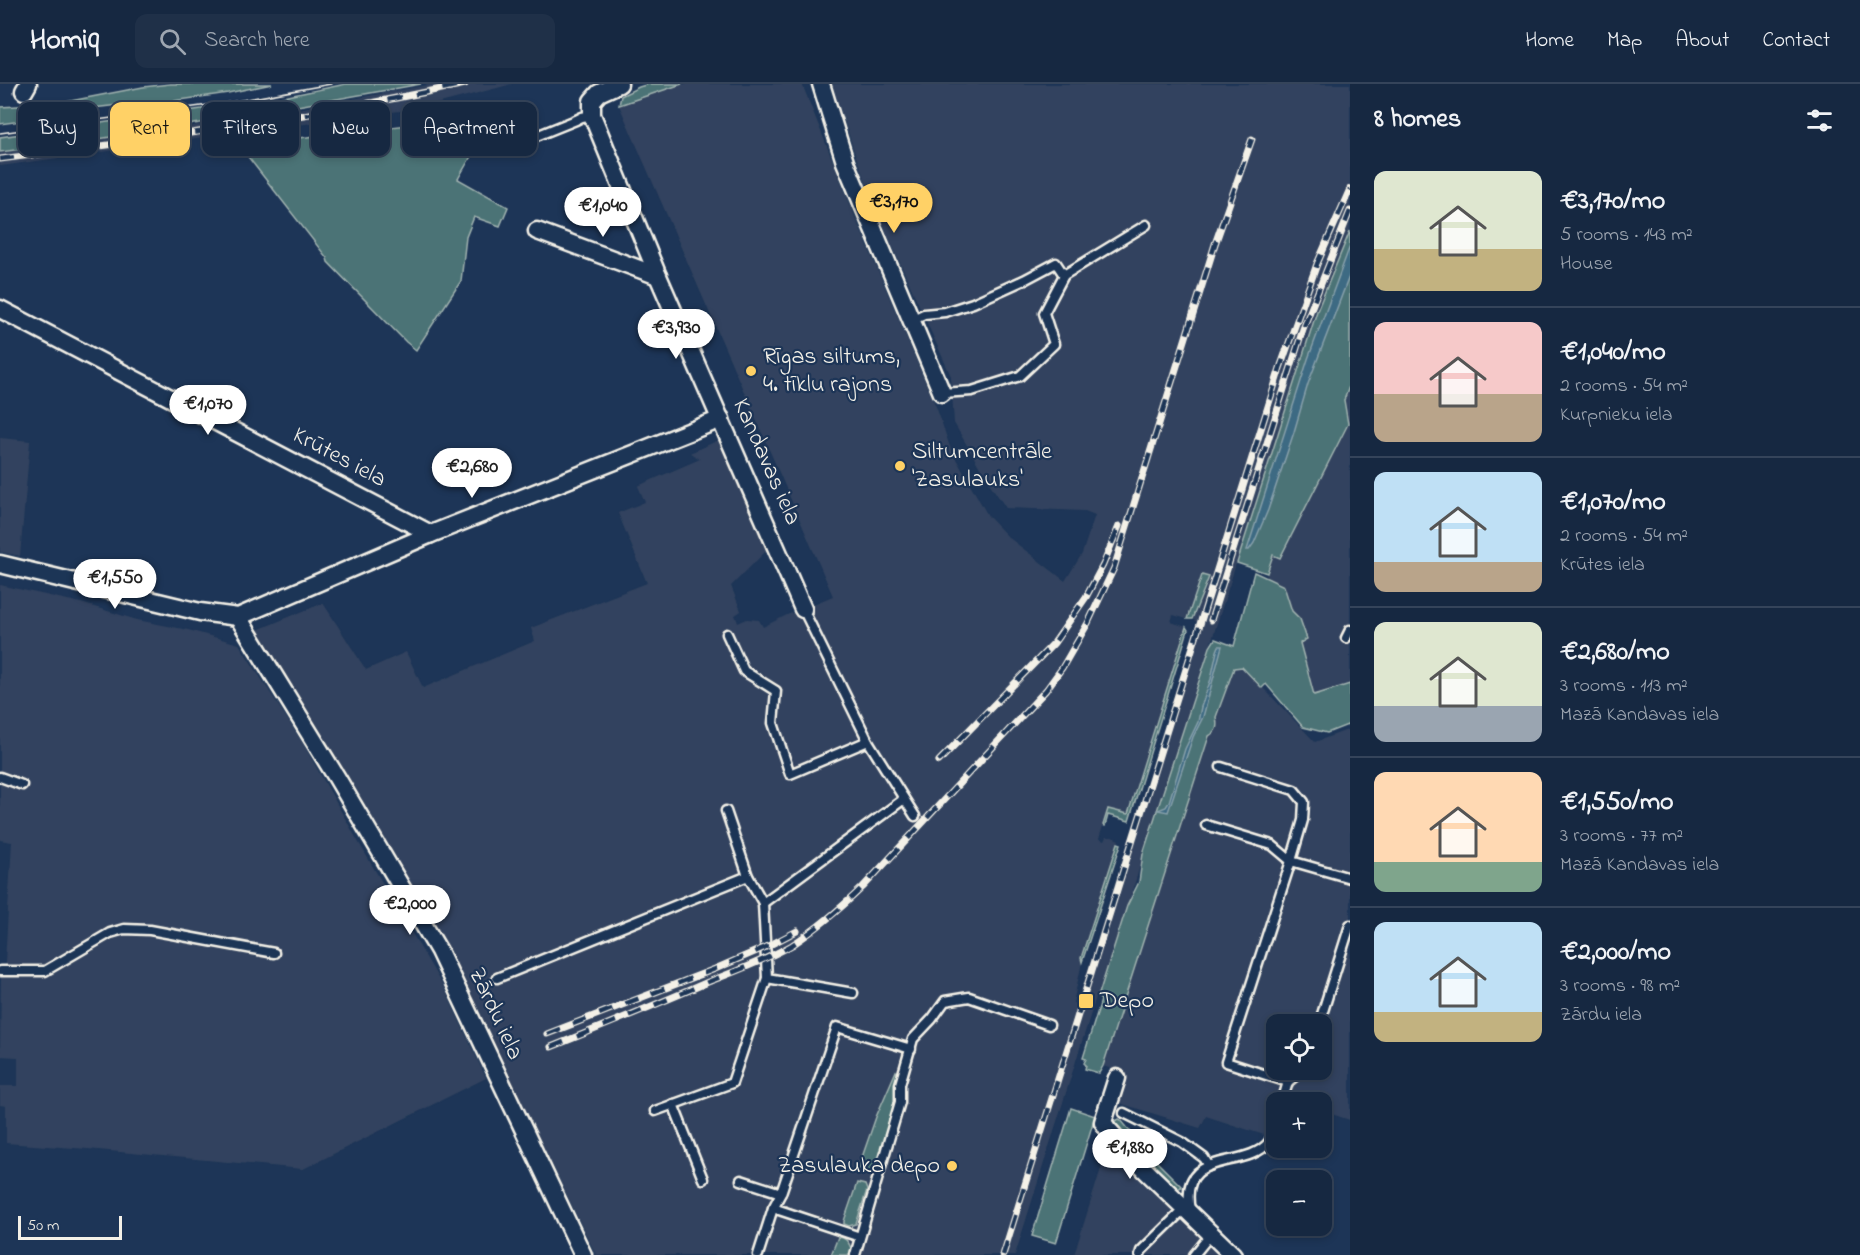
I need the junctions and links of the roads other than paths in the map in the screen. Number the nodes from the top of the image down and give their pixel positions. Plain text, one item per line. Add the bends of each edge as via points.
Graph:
1 (620, 84) edge
2 (821, 84) edge
3 (592, 108) junction
4 (537, 135) edge
5 (1146, 225) dead end
6 (537, 231) dead end
7 (1064, 274) junction
8 (658, 276) junction
9 (0, 309) edge
10 (911, 320) junction
11 (942, 393) joint
12 (721, 419) junction
13 (431, 534) junction
14 (0, 564) edge
15 (803, 609) joint
16 (238, 617) junction
17 (727, 634) dead end
18 (868, 741) junction
19 (1221, 767) dead end
20 (0, 777) edge
21 (22, 785) dead end
22 (904, 799) junction
23 (726, 811) dead end
24 (915, 816) dead end
25 (1206, 825) dead end
26 (1291, 861) junction
27 (748, 876) junction
28 (1350, 878) edge
29 (763, 903) junction
30 (1350, 925) edge
31 (274, 953) dead end
32 (0, 971) edge
33 (497, 978) dead end
34 (766, 978) junction
35 (854, 993) dead end
36 (1322, 1014) edge
37 (1049, 1025) dead end
38 (910, 1049) junction
39 (1117, 1078) dead end
40 (1290, 1080) edge
41 (1288, 1082) junction
42 (1285, 1092) edge
43 (674, 1104) junction
44 (655, 1111) dead end
45 (1124, 1113) dead end
46 (1266, 1144) edge
47 (1209, 1166) junction
48 (703, 1179) dead end
49 (741, 1180) dead end
50 (781, 1193) junction
51 (773, 1208) junction
52 (1188, 1210) junction
53 (1211, 1234) junction
54 (860, 1237) junction
55 (583, 1255) edge
56 (758, 1255) edge
57 (855, 1255) edge
58 (1140, 1255) edge
59 (1194, 1255) edge
60 (1233, 1255) edge

1 - 3 street via 599,93
2 - 10 street via 845,162
3 - 4 lane via 576,120
3 - 8 street, Kandavas iela
5 - 7 lane
6 - 8 street
7 - 10 lane via 1056,262 974,303
7 - 11 lane via 1044,313 1054,344 1020,376 972,391
8 - 12 street, Kandavas iela
9 - 13 street, Krūtes iela
10 - 11 street
12 - 13 street
12 - 15 street, Kandavas iela
13 - 16 street
14 - 16 street via 200,612
15 - 18 lane
16 - 55 street, Zārdu iela via 439,951
17 - 18 lane via 744,671 776,691 773,723 790,774
18 - 22 lane
19 - 26 lane via 1294,790 1304,802
20 - 21 lane
22 - 24 lane
22 - 29 lane
23 - 27 lane
25 - 26 lane via 1272,845
26 - 28 lane
26 - 41 lane via 1226,1062
27 - 29 lane
27 - 33 lane
29 - 34 lane
30 - 36 lane
31 - 32 lane via 124,928 45,971
34 - 35 lane
34 - 43 lane via 732,1083
37 - 38 lane via 969,997 945,1001
38 - 50 lane via 837,1028
38 - 54 lane via 900,1084 900,1102
39 - 52 street via 1102,1122
40 - 41 lane
41 - 42 lane
43 - 44 lane
43 - 48 lane
45 - 47 lane via 1182,1142
46 - 47 lane via 1253,1153
47 - 52 lane via 1197,1174 1189,1187
49 - 50 lane
50 - 51 lane
51 - 54 lane
51 - 56 lane
52 - 53 street
52 - 58 lane
53 - 59 lane
53 - 60 street
54 - 57 lane

